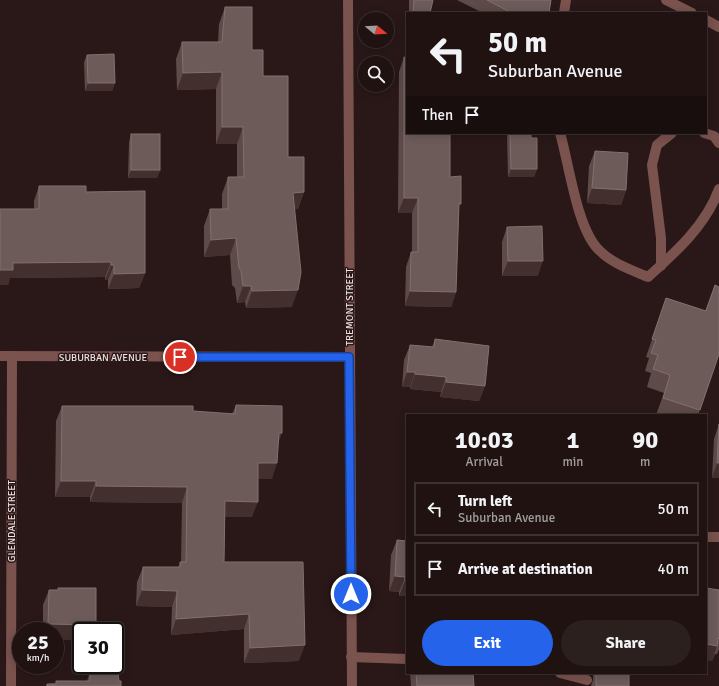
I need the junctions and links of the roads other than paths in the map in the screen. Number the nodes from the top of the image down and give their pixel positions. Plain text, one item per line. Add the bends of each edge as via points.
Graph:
1 (348, 0) edge
2 (566, 0) edge
3 (666, 0) edge
4 (564, 12) edge
5 (690, 12) edge
6 (707, 21) edge
7 (719, 27) edge
8 (560, 134) edge
9 (671, 134) edge
10 (707, 134) edge
11 (719, 143) edge
12 (719, 189) edge
13 (661, 266) junction
14 (0, 356) edge
15 (12, 357) junction
16 (349, 357) junction
17 (707, 537) edge
18 (719, 537) edge
19 (351, 657) junction
20 (406, 659) edge
21 (564, 674) edge
22 (587, 680) dead end
23 (10, 686) edge
24 (352, 686) edge

1 - 16 street, TREMONT STREET
2 - 4 street
3 - 5 street
6 - 7 street
8 - 13 street via 584,226 599,251 618,264 648,277
9 - 13 street via 657,145 652,165 661,238
10 - 11 street via 714,136
12 - 13 street via 714,202 685,244
14 - 15 street, SUBURBAN AVENUE
15 - 16 street, SUBURBAN AVENUE
15 - 23 street, GLENDALE STREET
16 - 19 street, TREMONT STREET
17 - 18 street
19 - 20 street
19 - 24 street, TREMONT STREET
21 - 22 street

